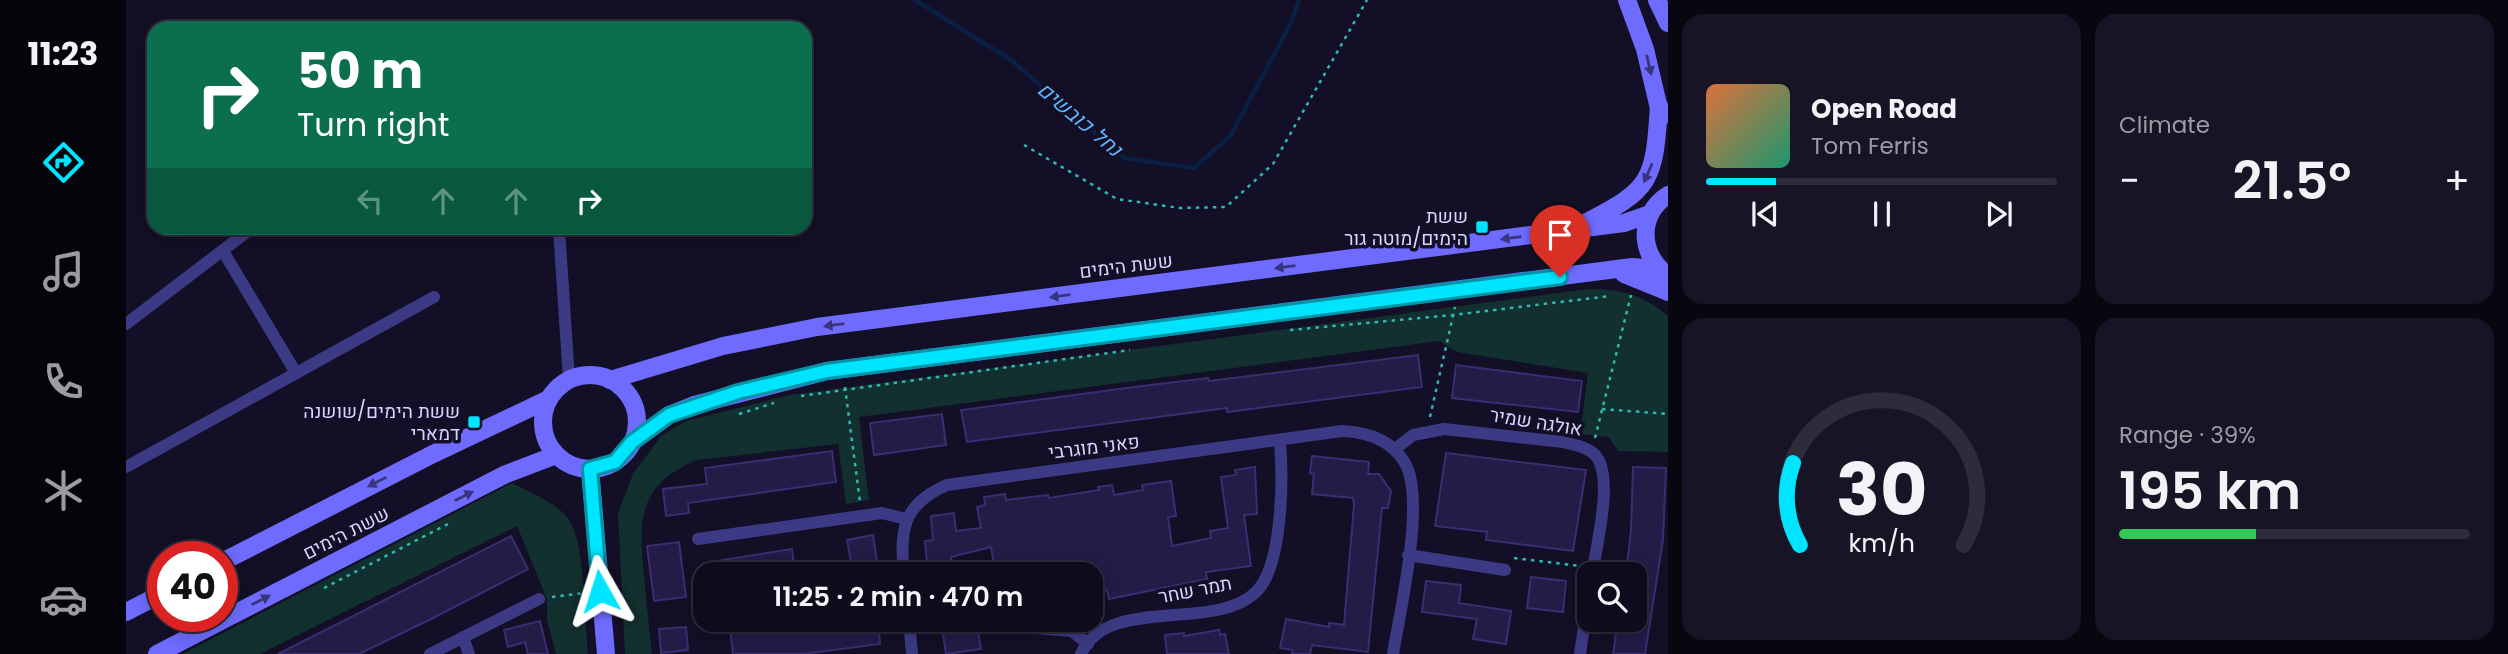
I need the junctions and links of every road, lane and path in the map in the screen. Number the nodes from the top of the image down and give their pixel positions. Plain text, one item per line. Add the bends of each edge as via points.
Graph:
1 (1367, 0) edge
2 (1627, 0) edge
3 (1657, 0) edge
4 (1668, 23) edge
5 (1658, 106) junction
6 (1024, 145) dead end
7 (1668, 147) edge
8 (1667, 191) edge
9 (1650, 214) junction
10 (1569, 230) junction
11 (243, 235) edge
12 (559, 235) edge
13 (223, 251) junction
14 (1610, 270) junction
15 (1663, 273) edge
16 (1636, 277) junction
17 (1459, 290) junction
18 (1668, 292) edge
19 (1610, 296) dead end
20 (434, 297) dead end
21 (1453, 315) junction
22 (126, 324) edge
23 (1284, 330) dead end
24 (1139, 349) dead end
25 (842, 369) junction
26 (296, 373) junction
27 (569, 380) junction
28 (610, 380) junction
29 (845, 389) junction
30 (793, 398) dead end
31 (549, 399) junction
32 (779, 402) dead end
33 (1602, 409) junction
34 (739, 414) dead end
35 (1668, 414) edge
36 (1427, 430) junction
37 (632, 442) junction
38 (1280, 442) junction
39 (1395, 449) junction
40 (1591, 452) junction
41 (556, 455) junction
42 (126, 467) edge
43 (590, 469) junction
44 (862, 516) junction
45 (906, 519) junction
46 (698, 539) dead end
47 (238, 554) edge
48 (1408, 555) junction
49 (903, 562) edge
50 (1593, 562) edge
51 (1577, 569) edge
52 (1505, 570) joint
53 (600, 591) junction
54 (539, 599) joint
55 (147, 601) edge
56 (126, 612) edge
57 (910, 632) edge
58 (1073, 632) edge
59 (1583, 632) edge
60 (463, 637) junction
61 (1084, 649) edge
62 (157, 654) edge
63 (430, 654) edge
64 (469, 654) edge
65 (606, 654) edge
66 (912, 654) edge
67 (1393, 654) edge
68 (1580, 654) edge

1 - 6 path via 1273,164 1226,207 1180,208 1117,198
2 -> 5 main road via 1645,48
3 - 4 main road
5 - 7 main road
5 -> 10 main road via 1656,153 1642,186 1626,202
8 - 9 main road
9 - 10 main road, ששת הימים via 1625,223
9 - 15 main road via 1645,243
10 -> 28 main road, ששת הימים via 817,327 723,346
11 - 13 street
12 - 27 street
13 - 22 street
13 - 26 street
14 - 15 main road via 1632,267
14 - 16 main road
14 - 17 main road
16 - 18 main road
16 - 33 path
17 - 21 path
17 - 25 main road
19 - 21 path
20 - 26 street
21 - 23 path
21 - 36 path
24 - 29 path
25 - 29 path
25 - 37 main road via 694,405 669,415
26 - 42 street
27 - 28 main road via 583,376
27 - 31 main road
28 - 37 main road via 631,400 637,428
29 - 30 path
29 - 44 path
31 - 41 main road via 543,429
31 -> 47 main road, ששת הימים
32 - 34 path
33 - 35 path
33 - 40 path
36 - 39 street
36 - 40 street, אולגה שמיר via 1563,443
37 - 43 main road via 615,462
38 - 39 street, פאני מוגרבי via 1362,432
38 - 45 street, פאני מוגרבי via 947,485 923,498
38 - 61 street, תמר שחר via 1274,559 1256,592 1239,604 1217,610 1121,622 1099,633
39 - 48 street via 1410,477
40 - 50 street, אולגה שמיר via 1602,468 1605,488
41 - 43 main road via 566,463
62 -> 41 main road, ששת הימים via 504,475
43 - 53 main road
44 - 45 street via 882,513
44 - 46 street
45 - 49 street
48 - 52 street
48 - 67 street
51 - 52 path via 1506,557
53 - 54 path
53 - 65 main road
54 - 60 street
55 - 56 main road
57 - 66 street
58 - 61 street
59 - 68 street
60 - 63 street
60 - 64 street

